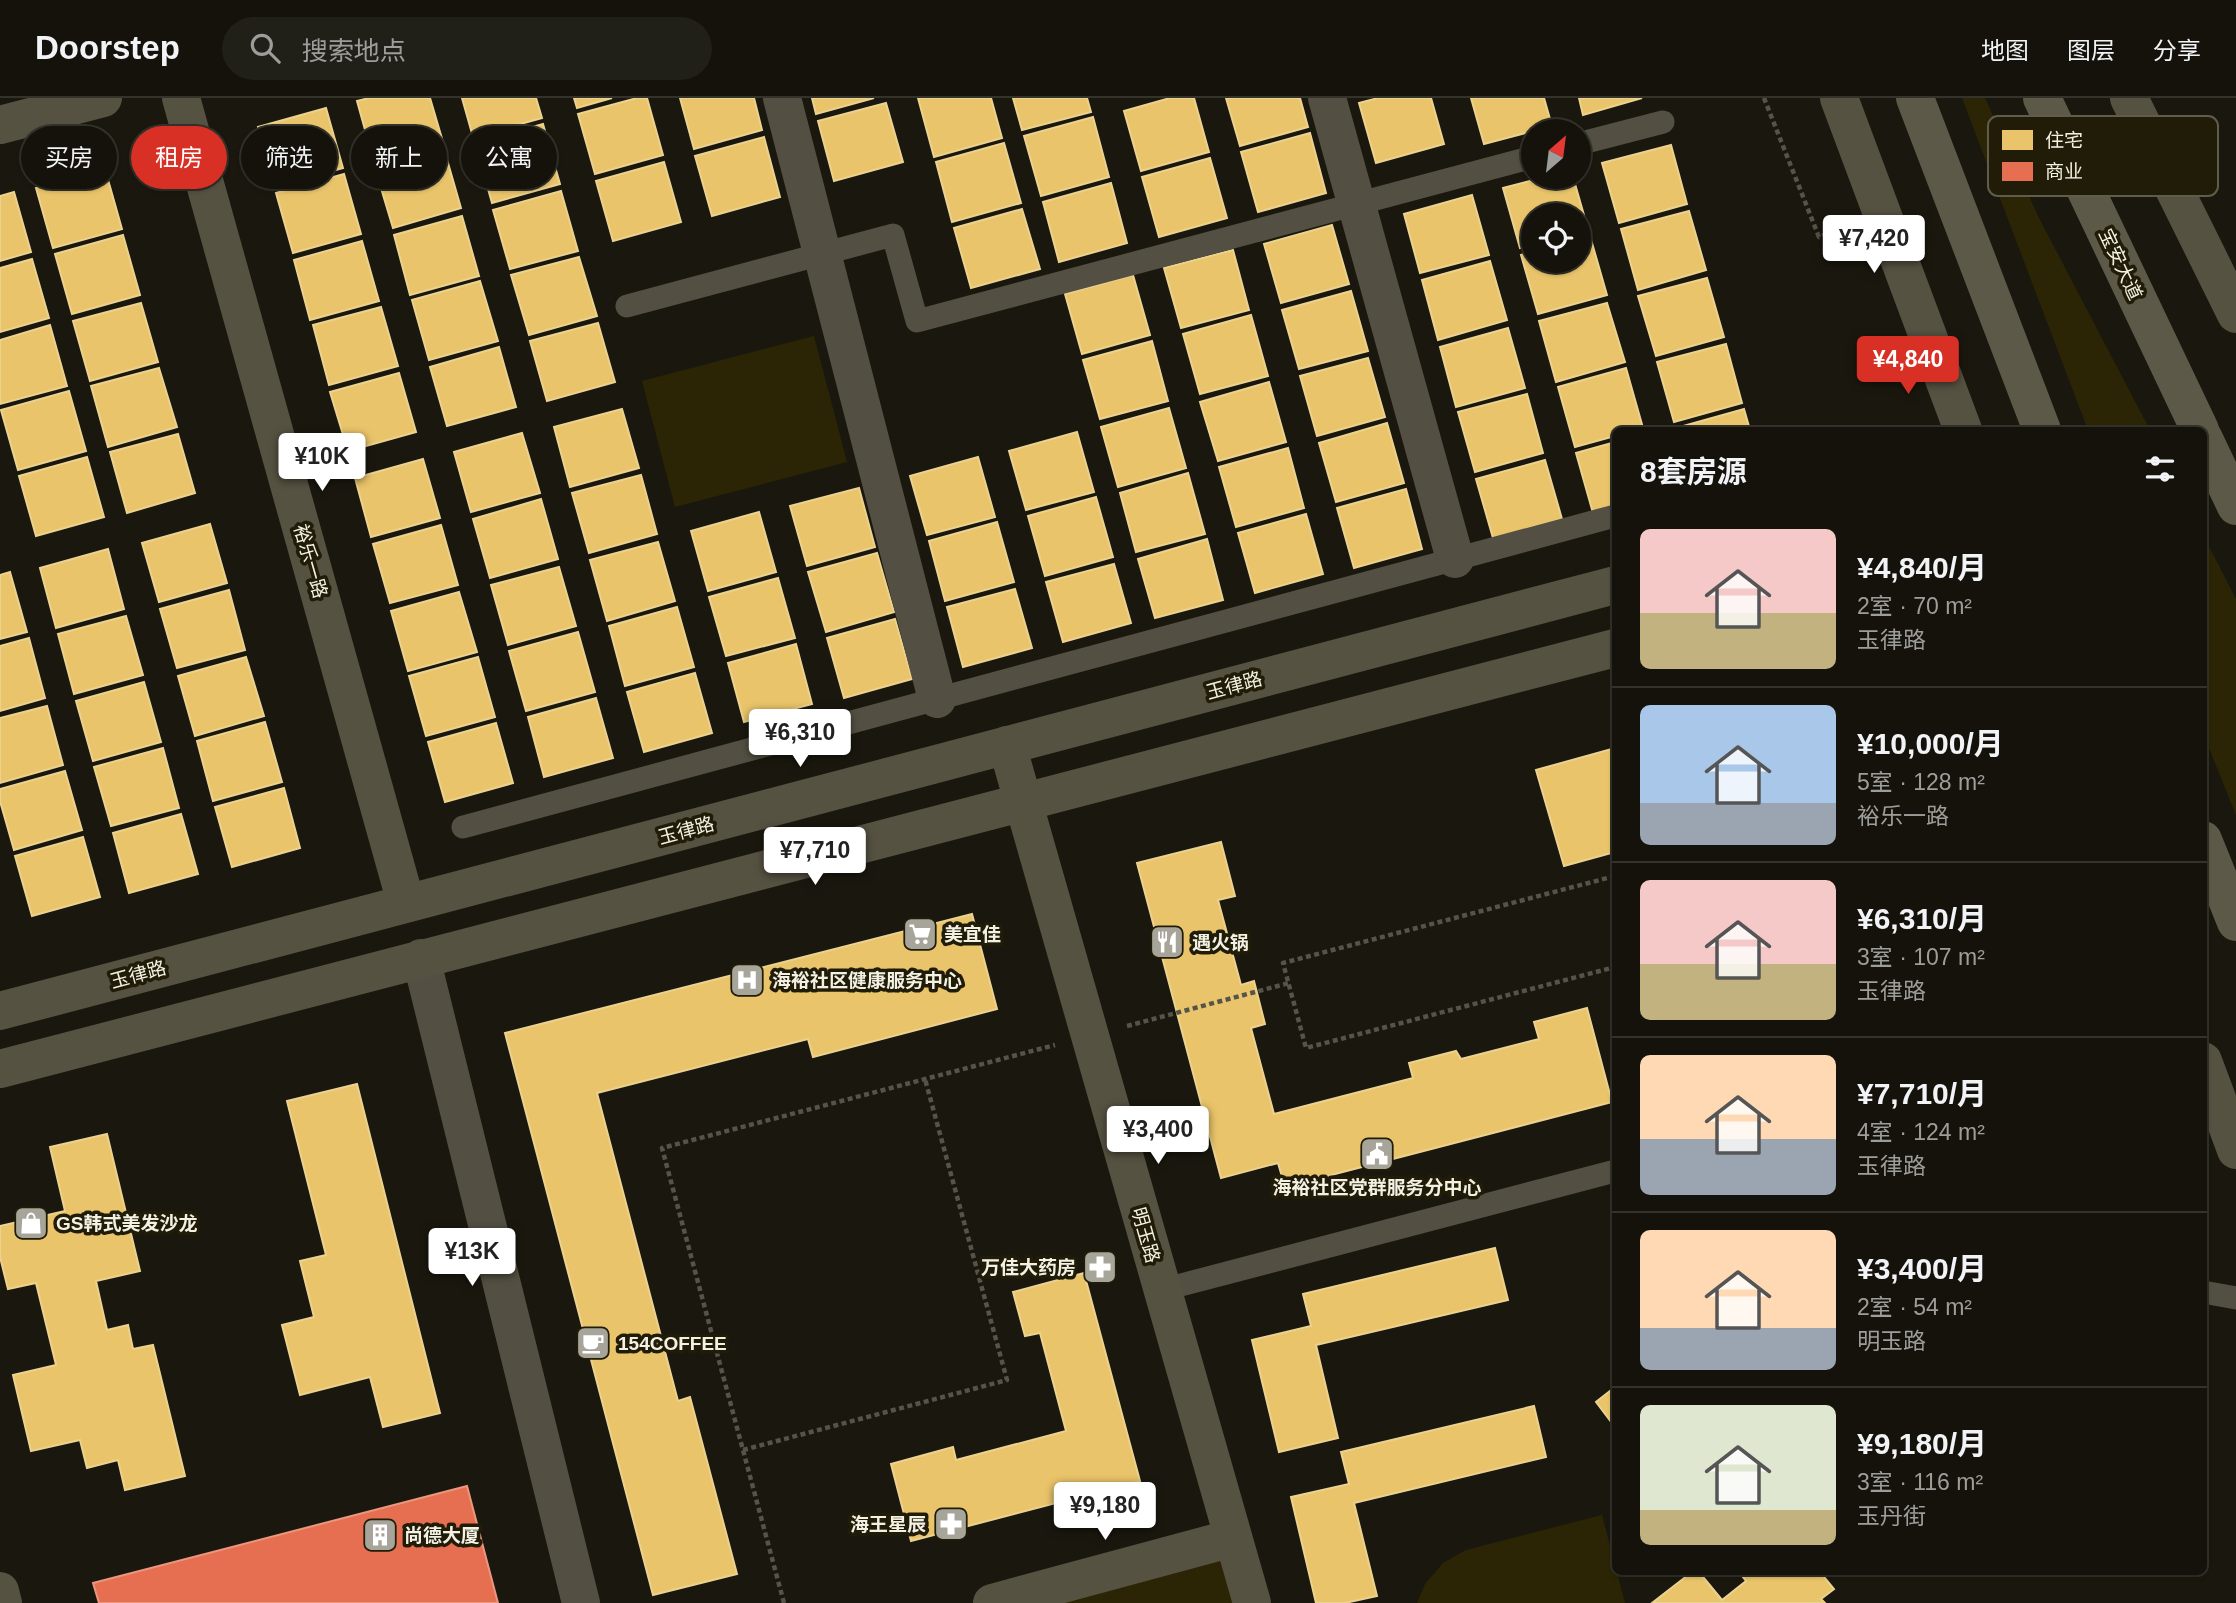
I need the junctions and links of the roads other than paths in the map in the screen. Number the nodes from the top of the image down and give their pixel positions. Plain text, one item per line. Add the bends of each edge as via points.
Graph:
1 (103, 98) edge
2 (181, 98) edge
3 (782, 98) edge
4 (1326, 98) edge
5 (1839, 98) edge
6 (1915, 98) edge
7 (2042, 98) edge
8 (2129, 98) edge
9 (2051, 116) edge
10 (2138, 116) edge
11 (1663, 122) dead end
12 (0, 125) edge
13 (1591, 141) edge
14 (1521, 159) edge
15 (2089, 196) edge
16 (2178, 196) edge
17 (1356, 204) junction
18 (822, 254) junction
19 (627, 306) dead end
20 (2236, 314) edge
21 (1938, 362) junction
22 (1938, 427) edge
23 (1963, 427) edge
24 (2041, 427) edge
25 (2199, 427) edge
26 (2207, 445) edge
27 (2236, 506) edge
28 (1612, 517) edge
29 (1455, 559) junction
30 (1612, 586) edge
31 (1612, 649) edge
32 (937, 699) junction
33 (1007, 745) junction
34 (1024, 803) junction
35 (463, 827) dead end
36 (2207, 850) edge
37 (406, 903) junction
38 (2236, 922) edge
39 (421, 958) junction
40 (0, 1011) edge
41 (0, 1069) edge
42 (2207, 1072) edge
43 (2236, 1150) edge
44 (1612, 1172) edge
45 (1162, 1290) junction
46 (2207, 1293) edge
47 (2236, 1298) edge
48 (1233, 1538) junction
49 (0, 1591) edge
50 (3, 1603) edge
51 (581, 1603) edge
52 (992, 1603) edge
53 (1252, 1603) edge

1 - 12 main road
2 - 37 main road, 裕乐一路
3 - 18 street
4 - 17 street
5 - 21 main road
6 - 24 main road
7 - 9 main road, 宝安大道
8 - 10 main road
11 - 13 lane
14 - 17 lane
15 - 25 main road, 宝安大道
16 - 20 main road
17 - 18 lane via 917,321 893,235
17 - 29 street
18 - 19 lane
18 - 32 street
21 - 22 main road
21 - 23 main road
26 - 27 main road
28 - 29 lane
29 - 32 lane
30 - 33 main road, 玉律路
31 - 34 main road
32 - 35 lane
33 - 34 main road, 明玉路
33 - 37 main road, 玉律路
34 - 39 main road
34 - 45 main road, 明玉路
36 - 38 main road
37 - 40 main road, 玉律路
39 - 41 main road
39 - 51 street
42 - 43 main road
44 - 45 lane
45 - 48 main road, 明玉路
46 - 47 lane
48 - 52 main road
48 - 53 main road, 明玉路
49 - 50 main road

